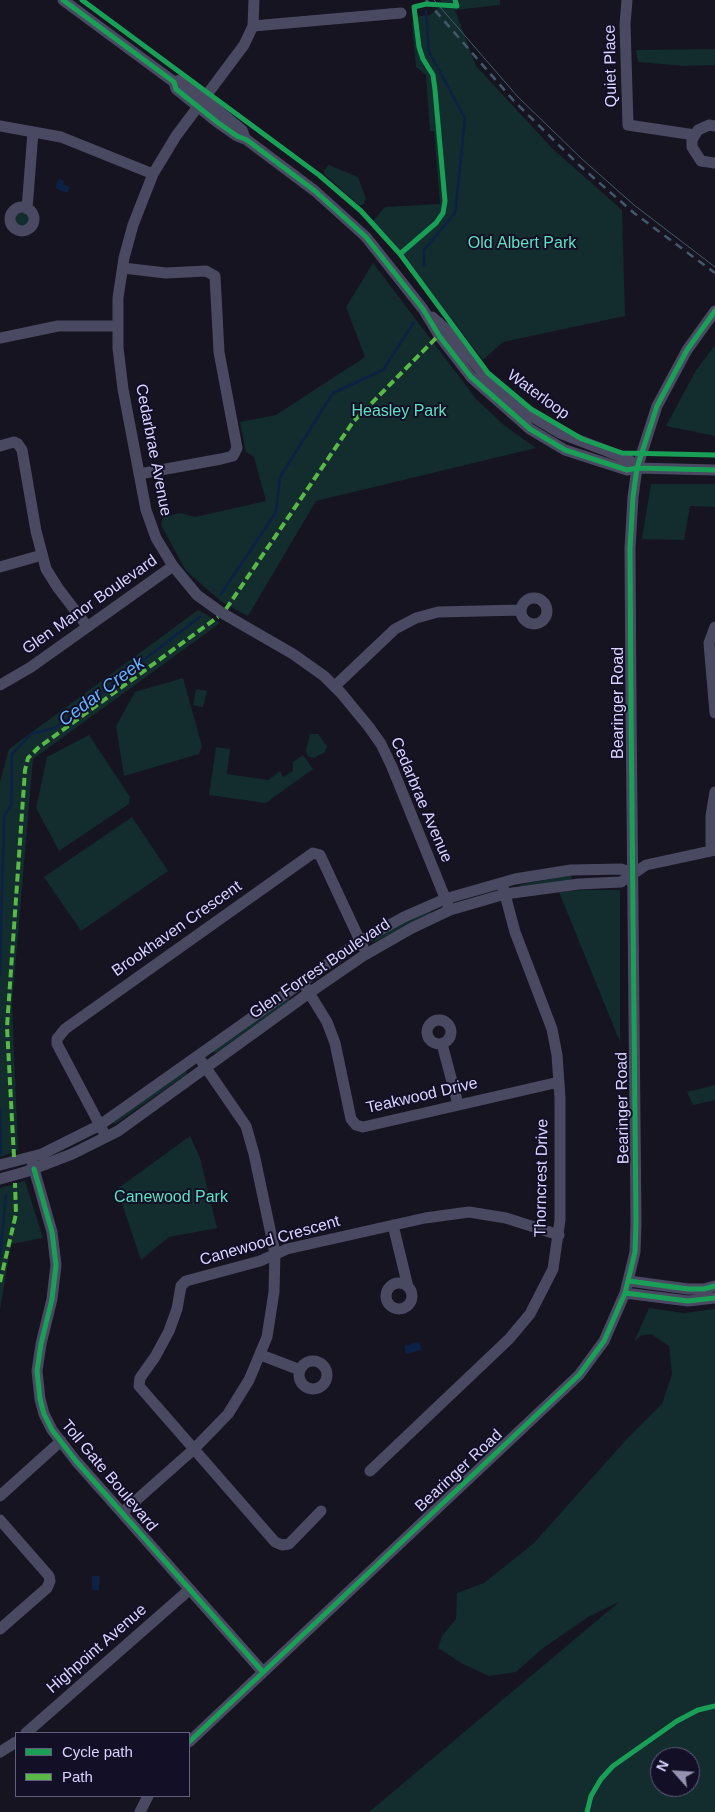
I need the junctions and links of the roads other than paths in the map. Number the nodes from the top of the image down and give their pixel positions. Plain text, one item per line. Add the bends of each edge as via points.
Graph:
1 (63, 0) edge
2 (254, 0) edge
3 (627, 0) edge
4 (401, 13) dead end
5 (253, 26) junction
6 (200, 102) junction
7 (0, 126) edge
8 (715, 126) edge
9 (33, 132) junction
10 (694, 135) junction
11 (715, 163) edge
12 (153, 174) junction
13 (27, 209) dead end
14 (123, 268) junction
15 (715, 310) edge
16 (117, 326) junction
17 (0, 338) edge
18 (0, 446) edge
19 (638, 468) junction
20 (715, 470) edge
21 (139, 474) junction
22 (42, 555) junction
23 (173, 566) junction
24 (0, 567) edge
25 (521, 610) dead end
26 (87, 626) junction
27 (715, 627) edge
28 (0, 685) edge
29 (335, 686) junction
30 (715, 713) edge
31 (715, 792) edge
32 (713, 851) edge
33 (633, 873) junction
34 (504, 889) junction
35 (445, 899) junction
36 (450, 910) junction
37 (360, 941) junction
38 (366, 954) junction
39 (303, 982) junction
40 (308, 993) junction
41 (442, 1044) dead end
42 (198, 1056) junction
43 (206, 1067) junction
44 (559, 1082) junction
45 (458, 1104) junction
46 (100, 1125) junction
47 (107, 1136) junction
48 (32, 1163) junction
49 (0, 1165) edge
50 (0, 1178) edge
51 (393, 1225) junction
52 (559, 1235) junction
53 (275, 1253) junction
54 (629, 1281) junction
55 (715, 1286) edge
56 (408, 1287) dead end
57 (625, 1293) junction
58 (715, 1298) edge
59 (261, 1355) junction
60 (300, 1370) dead end
61 (61, 1441) junction
62 (194, 1449) junction
63 (370, 1471) dead end
64 (0, 1496) edge
65 (123, 1512) junction
66 (321, 1512) dead end
67 (0, 1520) edge
68 (189, 1590) junction
69 (0, 1629) edge
70 (263, 1672) junction
71 (27, 1732) edge
72 (190, 1741) edge
73 (15, 1743) edge
74 (0, 1752) edge
75 (148, 1797) edge
76 (140, 1812) edge

1 - 6 street via 174,82 176,90
2 - 5 street
3 - 10 street, Quiet Place via 628,125
4 - 5 street
5 - 6 street, Cedarbrae Avenue via 244,45
6 - 12 street, Cedarbrae Avenue
6 - 19 street via 238,136 315,191 366,237 471,377 530,429 565,450 606,465 627,470
7 - 9 street
8 - 10 street via 703,127
9 - 12 street via 77,142
9 - 13 street
10 - 11 street via 692,147 696,157 706,163
12 - 14 street, Cedarbrae Avenue via 132,225
14 - 16 street, Cedarbrae Avenue
14 - 21 street via 166,273 206,271 215,276 219,352 237,448 233,456 222,460
15 - 19 street, Bearinger Road via 669,381 648,430
16 - 17 street via 38,328
16 - 21 street, Cedarbrae Avenue via 121,372
18 - 22 street via 14,442 22,450
19 - 20 street
19 - 33 street, Bearinger Road via 630,548
21 - 23 street, Cedarbrae Avenue via 153,531
22 - 24 street
22 - 26 street via 50,577
23 - 26 street, Glen Manor Boulevard
23 - 29 street, Cedarbrae Avenue via 209,604 293,654
25 - 29 street via 438,612 416,618 396,629
26 - 28 street, Glen Manor Boulevard
27 - 30 street via 709,643
29 - 35 street, Cedarbrae Avenue via 382,746
31 - 32 street via 711,816
32 - 33 street via 646,864
33 - 34 street, Glen Forrest Boulevard via 621,869 572,870 515,879
33 - 54 street, Bearinger Road via 636,1223
34 - 35 street, Glen Forrest Boulevard
34 - 36 street, Glen Forrest Boulevard
34 - 44 street, Thorncrest Drive via 516,936 552,1029
35 - 36 street, Cedarbrae Avenue
35 - 37 street, Glen Forrest Boulevard
36 - 38 street, Glen Forrest Boulevard
37 - 38 street, Brookhaven Crescent
37 - 39 street, Glen Forrest Boulevard
37 - 46 street, Brookhaven Crescent via 320,855 314,853 64,1029 57,1044
38 - 40 street, Glen Forrest Boulevard
39 - 40 street, Teakwood Drive
39 - 42 street, Glen Forrest Boulevard
40 - 43 street, Glen Forrest Boulevard
40 - 45 street, Teakwood Drive via 329,1026 351,1119 356,1125 363,1127
41 - 45 street
42 - 43 street
42 - 46 street, Glen Forrest Boulevard
43 - 47 street, Glen Forrest Boulevard
43 - 53 street via 246,1126
44 - 45 street, Teakwood Drive
44 - 52 street, Thorncrest Drive
46 - 47 street, Brookhaven Crescent
46 - 48 street, Glen Forrest Boulevard
47 - 48 street, Glen Forrest Boulevard
48 - 49 street, Glen Forrest Boulevard
48 - 50 street, Glen Forrest Boulevard
48 - 61 street, Toll Gate Boulevard via 52,1232 56,1265 54,1292 38,1358 37,1386 44,1414
51 - 52 street, Canewood Crescent via 469,1212 506,1218
51 - 53 street, Canewood Crescent
51 - 56 street
52 - 63 street, Thorncrest Drive via 553,1268 524,1321
53 - 59 street via 274,1292
53 - 62 street, Canewood Crescent via 260,1261 186,1281 181,1286 169,1331 140,1378 139,1386
54 - 55 street via 688,1289
54 - 57 street, Bearinger Road
57 - 58 street via 688,1301
57 - 70 street, Bearinger Road via 604,1341 579,1375
59 - 60 street
59 - 62 street via 228,1414
61 - 64 street
61 - 65 street, Toll Gate Boulevard
62 - 65 street
62 - 66 street via 275,1542 289,1544
65 - 68 street, Toll Gate Boulevard
67 - 69 street via 50,1581 47,1588
68 - 70 street, Toll Gate Boulevard
68 - 71 street, Highpoint Avenue
70 - 72 street, Bearinger Road
73 - 74 street
75 - 76 street

